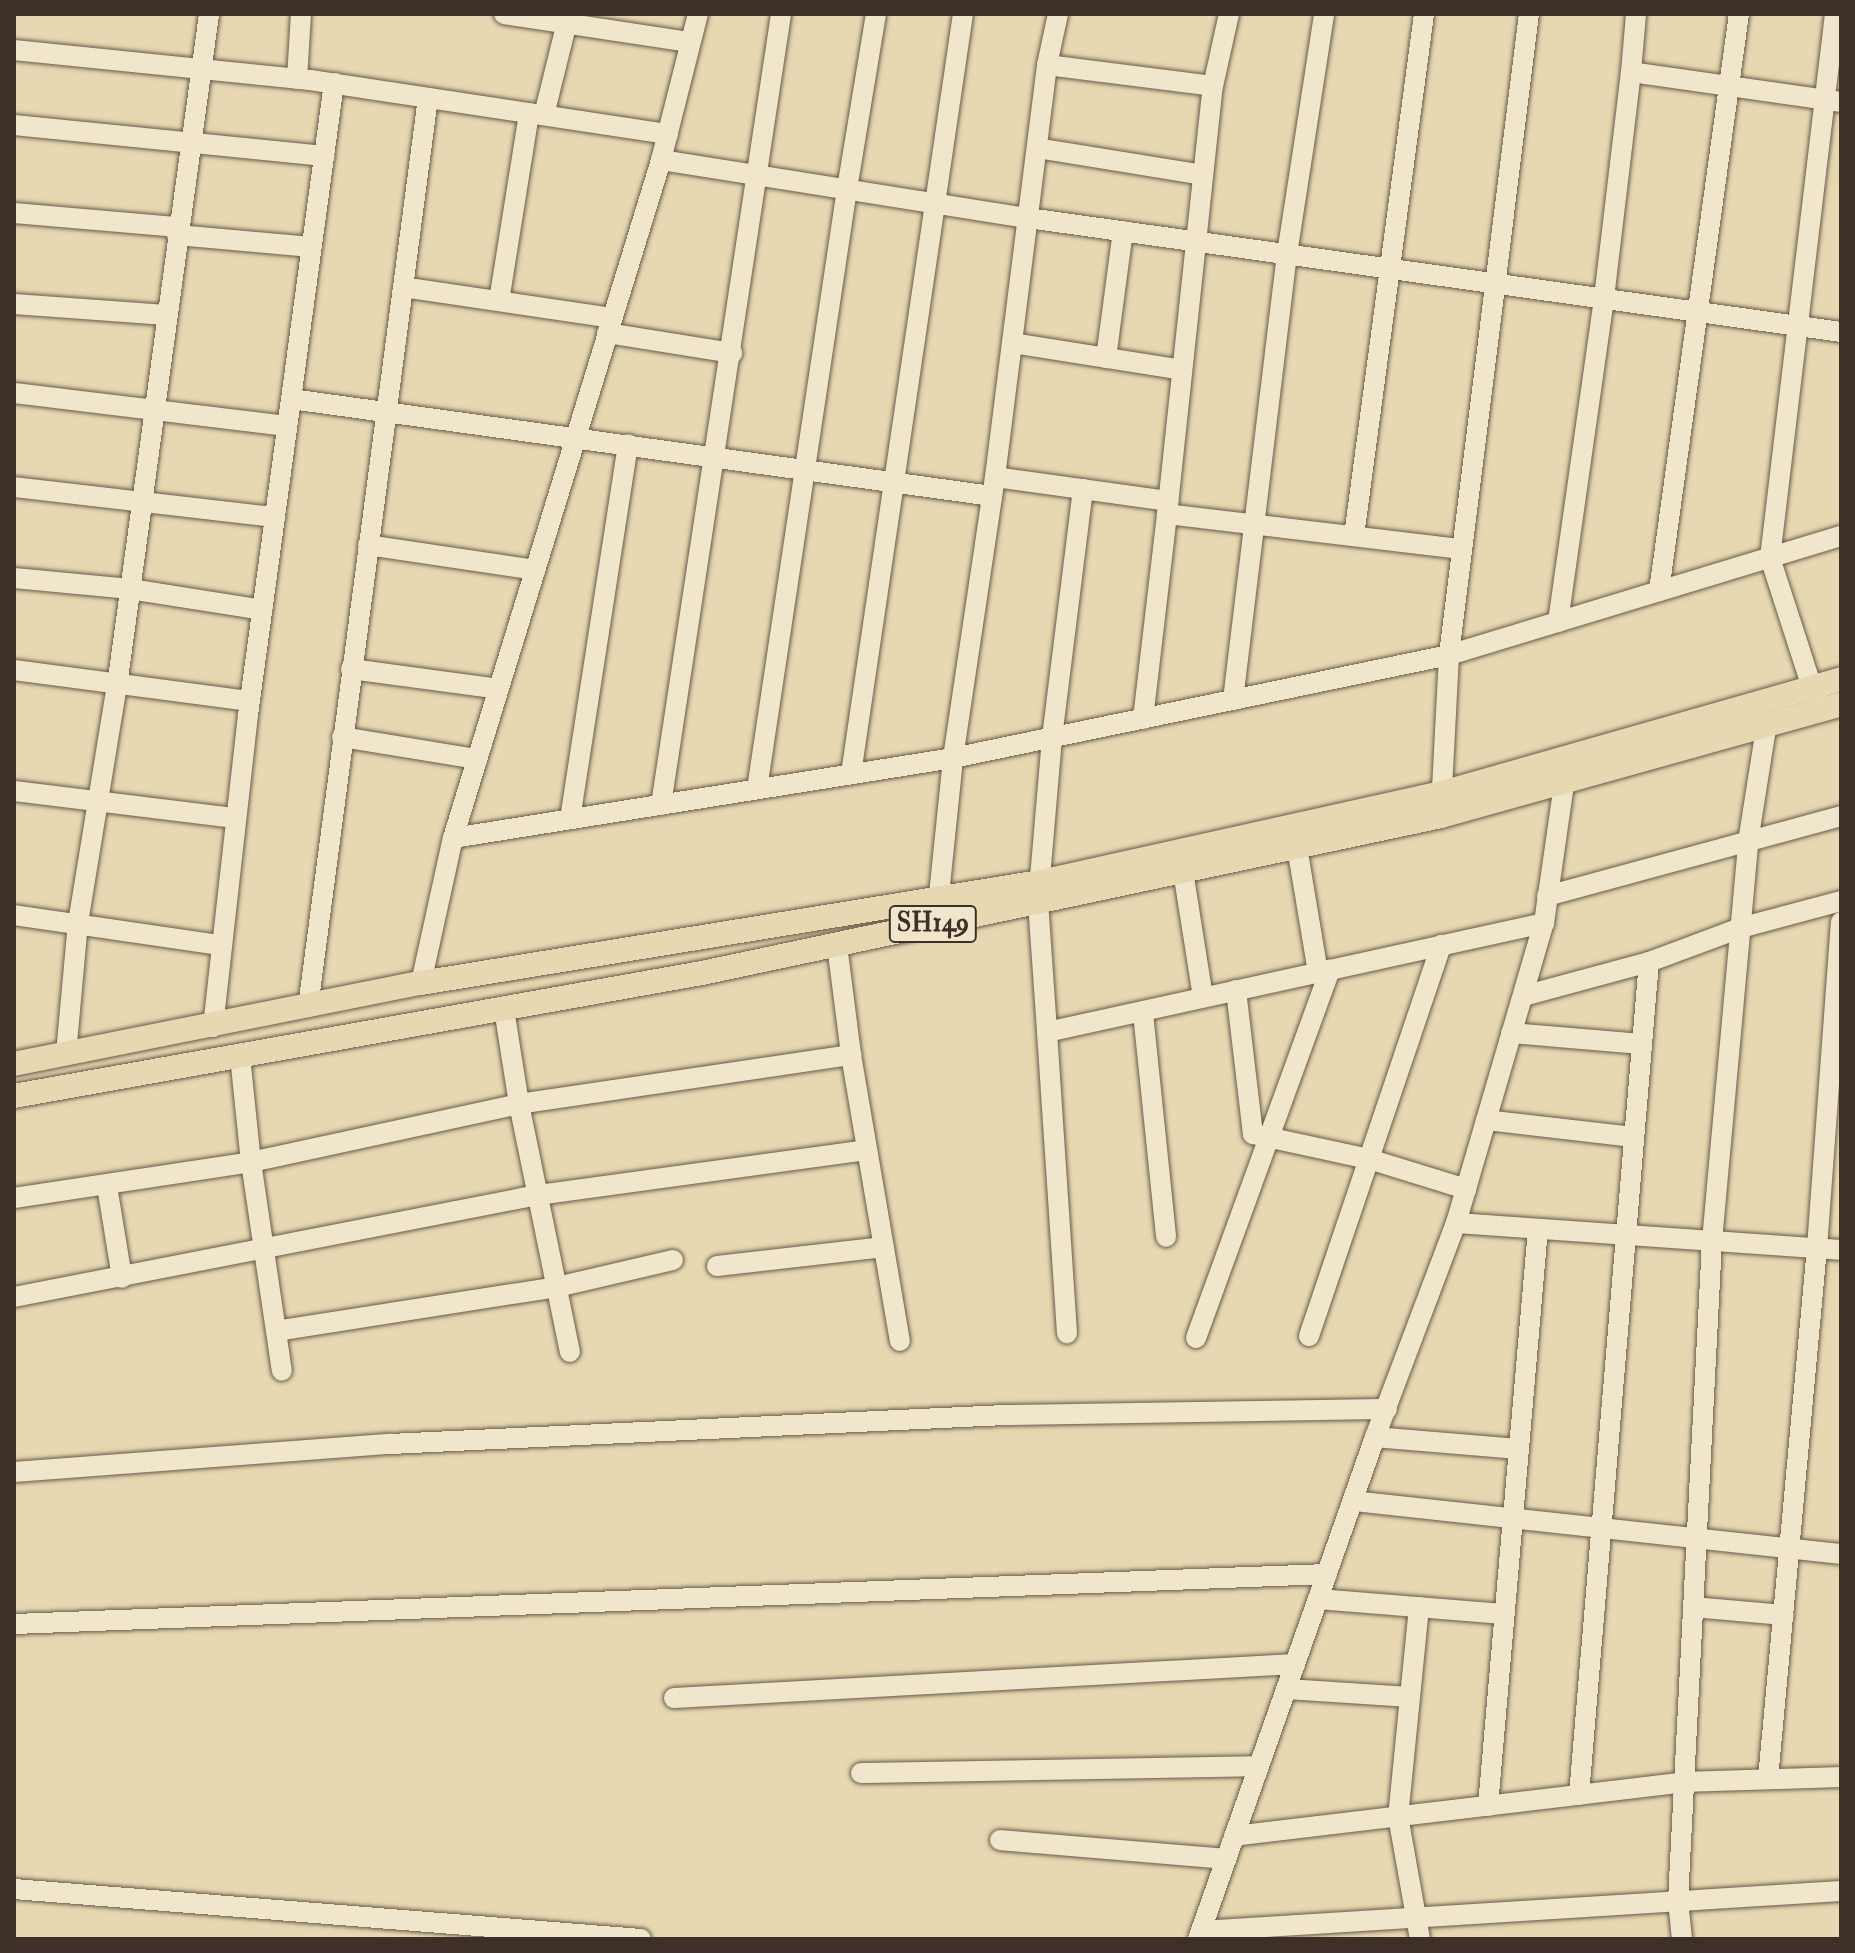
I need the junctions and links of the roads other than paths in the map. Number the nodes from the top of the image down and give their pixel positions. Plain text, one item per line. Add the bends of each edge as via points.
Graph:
1 (209, 14) edge
2 (301, 14) edge
3 (504, 14) edge
4 (698, 14) edge
5 (781, 14) edge
6 (876, 14) edge
7 (963, 14) edge
8 (1058, 14) edge
9 (1229, 14) edge
10 (1324, 14) edge
11 (1424, 14) edge
12 (1529, 14) edge
13 (1636, 14) edge
14 (1739, 14) edge
15 (1835, 14) edge
16 (567, 19) edge
17 (690, 42) junction
18 (14, 50) edge
19 (1047, 65) junction
20 (199, 69) junction
21 (1631, 72) junction
22 (297, 79) junction
23 (334, 83) junction
24 (1727, 85) junction
25 (1213, 86) junction
26 (428, 98) junction
27 (1833, 100) edge
28 (536, 114) junction
29 (14, 125) edge
30 (668, 134) junction
31 (190, 141) junction
32 (1037, 148) junction
33 (324, 156) junction
34 (661, 160) junction
35 (758, 175) junction
36 (1203, 175) junction
37 (847, 189) junction
38 (933, 203) junction
39 (14, 213) edge
40 (1028, 218) junction
41 (178, 231) junction
42 (1123, 231) junction
43 (1196, 241) junction
44 (311, 247) junction
45 (1287, 254) junction
46 (1390, 268) junction
47 (1496, 283) junction
48 (403, 287) junction
49 (1604, 298) junction
50 (499, 301) junction
51 (14, 304) edge
52 (1696, 311) junction
53 (167, 315) junction
54 (610, 326) junction
55 (1796, 326) junction
56 (1841, 332) edge
57 (1012, 343) junction
58 (732, 353) junction
59 (1106, 358) junction
60 (1182, 370) junction
61 (14, 393) edge
62 (291, 399) junction
63 (154, 409) junction
64 (386, 411) junction
65 (287, 426) junction
66 (576, 436) junction
67 (628, 444) junction
68 (716, 458) junction
69 (805, 471) junction
70 (892, 483) junction
71 (994, 486) junction
72 (14, 487) edge
73 (1083, 489) junction
74 (142, 502) junction
75 (1168, 508) junction
76 (275, 517) junction
77 (1255, 525) junction
78 (1354, 536) junction
79 (1841, 536) edge
80 (368, 545) junction
81 (1462, 549) junction
82 (1770, 558) junction
83 (535, 570) junction
84 (14, 578) edge
85 (130, 589) junction
86 (1659, 591) junction
87 (262, 610) junction
88 (1558, 622) junction
89 (1449, 655) junction
90 (351, 669) junction
91 (14, 670) edge
92 (1841, 679) edge
93 (117, 686) junction
94 (499, 689) junction
95 (1233, 700) junction
96 (250, 701) junction
97 (1825, 701) edge
98 (1143, 719) junction
99 (1766, 728) junction
100 (342, 737) junction
101 (1052, 738) junction
102 (953, 758) junction
103 (477, 759) junction
104 (851, 774) junction
105 (1564, 784) junction
106 (757, 789) junction
107 (14, 791) edge
108 (99, 799) junction
109 (1441, 804) junction
110 (661, 805) junction
111 (1841, 816) edge
112 (235, 818) junction
113 (570, 819) junction
114 (453, 838) junction
115 (1748, 842) junction
116 (1297, 847) junction
117 (1183, 871) junction
118 (1039, 892) junction
119 (1547, 896) junction
120 (939, 897) junction
121 (1841, 901) edge
122 (14, 915) edge
123 (1841, 922) edge
124 (78, 923) junction
125 (1544, 923) junction
126 (936, 924) junction
127 (1740, 928) junction
128 (219, 945) junction
129 (837, 945) junction
130 (1441, 945) junction
131 (1649, 962) junction
132 (1324, 971) junction
133 (421, 983) junction
134 (1236, 990) junction
135 (1523, 996) junction
136 (1203, 997) junction
137 (308, 1007) junction
138 (504, 1009) junction
139 (1143, 1013) junction
140 (213, 1027) junction
141 (1047, 1032) junction
142 (1511, 1033) junction
143 (1642, 1044) junction
144 (66, 1054) junction
145 (851, 1055) junction
146 (240, 1056) junction
147 (14, 1064) edge
148 (14, 1096) edge
149 (519, 1104) junction
150 (1486, 1120) junction
151 (1269, 1137) junction
152 (1634, 1137) junction
153 (867, 1150) junction
154 (1369, 1159) junction
155 (251, 1162) junction
156 (107, 1186) junction
157 (1466, 1189) junction
158 (538, 1195) junction
159 (14, 1198) edge
160 (1456, 1223) junction
161 (1538, 1229) junction
162 (1625, 1235) junction
163 (1166, 1237) dead end
164 (1712, 1241) junction
165 (884, 1247) junction
166 (1817, 1248) junction
167 (264, 1249) junction
168 (1841, 1250) edge
169 (673, 1260) dead end
170 (717, 1266) dead end
171 (122, 1278) junction
172 (557, 1287) junction
173 (14, 1297) edge
174 (276, 1331) junction
175 (1067, 1333) dead end
176 (1309, 1336) dead end
177 (1196, 1338) dead end
178 (900, 1341) dead end
179 (570, 1352) dead end
180 (282, 1371) dead end
181 (1387, 1409) junction
182 (1375, 1437) junction
183 (1517, 1449) junction
184 (14, 1472) edge
185 (1353, 1501) junction
186 (1511, 1519) junction
187 (1599, 1528) junction
188 (1697, 1539) junction
189 (1791, 1549) junction
190 (1841, 1554) edge
191 (1327, 1574) junction
192 (1318, 1599) junction
193 (1419, 1607) junction
194 (1693, 1607) junction
195 (1503, 1614) junction
196 (1784, 1615) junction
197 (14, 1624) edge
198 (1295, 1664) junction
199 (1287, 1689) junction
200 (1410, 1697) junction
201 (674, 1698) dead end
202 (1259, 1766) junction
203 (861, 1773) dead end
204 (1841, 1777) edge
205 (1768, 1779) junction
206 (1684, 1782) junction
207 (1579, 1795) junction
208 (1488, 1806) junction
209 (1398, 1816) junction
210 (1234, 1836) junction
211 (1000, 1840) dead end
212 (1226, 1859) junction
213 (14, 1889) edge
214 (1841, 1891) edge
215 (1678, 1901) junction
216 (1419, 1917) junction
217 (1200, 1935) edge
218 (641, 1939) edge
219 (1420, 1939) edge
220 (1682, 1939) edge

1 - 20 street
2 - 22 street
3 - 16 street
4 - 17 street
5 - 35 street
6 - 37 street
7 - 38 street
8 - 19 street
9 - 25 street
10 - 45 street
11 - 46 street
12 - 47 street
13 - 21 street
14 - 24 street
15 - 27 street
16 - 17 street
16 - 28 street
17 - 30 street
18 - 20 street
19 - 25 street
19 - 32 street
20 - 22 street
20 - 31 street
21 - 24 street
21 - 49 street
22 - 23 street
23 - 26 street
23 - 33 street
24 - 27 street
24 - 52 street
25 - 36 street
26 - 28 street
26 - 48 street
27 - 55 street
28 - 30 street
28 - 50 street
29 - 31 street
30 - 34 street
31 - 33 street
31 - 41 street
32 - 36 street
32 - 40 street
33 - 44 street
34 - 35 street
34 - 54 street
35 - 37 street
35 - 58 street
36 - 43 street
37 - 38 street
37 - 69 street
38 - 40 street
38 - 70 street
39 - 41 street
40 - 42 street
40 - 57 street
41 - 44 street
41 - 53 street
42 - 43 street
42 - 59 street
43 - 45 street
43 - 60 street
44 - 62 street
45 - 46 street
45 - 77 street
46 - 47 street
46 - 78 street
47 - 49 street
47 - 81 street
48 - 50 street
48 - 64 street
49 - 52 street
49 - 88 street
50 - 54 street
51 - 53 street
52 - 55 street
52 - 86 street
53 - 63 street
54 - 58 street
54 - 66 street
55 - 56 street
55 - 82 street
57 - 59 street
57 - 71 street
58 - 68 street
59 - 60 street
60 - 75 street
61 - 63 street
62 - 64 street
62 - 65 street
63 - 65 street
63 - 74 street
64 - 66 street
64 - 80 street
65 - 76 street
66 - 67 street
66 - 83 street
67 - 68 street
67 - 113 street
68 - 69 street
68 - 110 street
69 - 70 street
69 - 106 street
70 - 71 street
70 - 104 street
71 - 73 street
71 - 102 street
72 - 74 street
73 - 75 street
73 - 101 street
74 - 76 street
74 - 85 street
75 - 77 street
75 - 98 street
76 - 87 street
77 - 78 street
77 - 95 street
78 - 81 street
79 - 82 street
80 - 83 street
80 - 90 street
81 - 89 street
82 - 86 street
82 - 97 street
83 - 94 street
84 - 85 street
85 - 87 street
85 - 93 street
86 - 88 street
87 - 96 street
88 - 89 street
89 - 95 street
89 - 109 street
90 - 94 street
90 - 100 street
91 - 93 street
92 - 97 main road, SH149
93 - 96 street
93 - 108 street
94 - 103 street
95 - 98 street
96 - 112 street
97 - 99 main road, SH149
97 - 109 main road, SH149
98 - 101 street
99 - 105 main road, SH149
99 - 115 street
100 - 103 street
100 - 137 street
101 - 102 street
101 - 118 street
102 - 104 street
102 - 120 street
103 - 114 street
104 - 106 street
105 - 109 main road, SH149
105 - 119 street
106 - 110 street
107 - 108 street
108 - 112 street
108 - 124 street
109 - 116 main road, SH149
109 - 118 main road, SH149
110 - 113 street
111 - 115 street
112 - 128 street
113 - 114 street
114 - 133 street
115 - 119 street
115 - 127 street
116 - 117 main road, SH149
116 - 132 street
117 - 118 main road, SH149
117 - 136 street
118 - 120 main road, SH149
118 - 126 main road, SH149
118 - 141 street
119 - 125 street
120 - 126 street
120 - 133 main road, SH149
121 - 127 street
122 - 124 street
123 - 166 street
124 - 128 street
124 - 144 street
125 - 130 street
125 - 135 street
126 - 129 main road, SH149
127 - 131 street
127 - 164 street
128 - 140 street
129 - 138 main road, SH149
129 - 145 street
130 - 132 street
130 - 154 street
131 - 135 street
131 - 143 street
132 - 134 street
132 - 151 street
133 - 137 main road, SH149
134 - 136 street
134 - 151 street via 1253,1134
135 - 142 street
136 - 139 street
137 - 140 main road, SH149
138 - 146 main road, SH149
138 - 149 street
139 - 141 street
139 - 163 street
140 - 144 main road, SH149
141 - 175 street
142 - 143 street
142 - 150 street
143 - 152 street
144 - 147 main road, SH149
145 - 149 street
145 - 153 street
146 - 148 main road, SH149
146 - 155 street
149 - 155 street
149 - 158 street
150 - 152 street
150 - 157 street
151 - 154 street
151 - 177 street
152 - 162 street
153 - 158 street
153 - 165 street
154 - 157 street
154 - 176 street
155 - 156 street
155 - 167 street
156 - 159 street
156 - 171 street
157 - 160 street
158 - 167 street
158 - 172 street
160 - 161 street
160 - 181 street
161 - 162 street
161 - 183 street
162 - 164 street
162 - 187 street
164 - 166 street
164 - 188 street
165 - 170 street
165 - 178 street
166 - 168 street
166 - 189 street
167 - 171 street
167 - 174 street
169 - 172 street
171 - 173 street
172 - 174 street
172 - 179 street
174 - 180 street
181 - 182 street
181 - 184 street via 1006,1415 390,1444
182 - 183 street
182 - 185 street
183 - 186 street
185 - 186 street
185 - 191 street
186 - 187 street
186 - 195 street
187 - 188 street
187 - 207 street
188 - 189 street
188 - 194 street
189 - 190 street
189 - 196 street
191 - 192 street
191 - 197 street
192 - 193 street
192 - 198 street
193 - 195 street
193 - 200 street
194 - 196 street
194 - 206 street
195 - 208 street
196 - 205 street
198 - 199 street
198 - 201 street
199 - 200 street
199 - 202 street
200 - 209 street
202 - 203 street
202 - 210 street
204 - 205 street
205 - 206 street
206 - 207 street
206 - 215 street
207 - 208 street
208 - 209 street
209 - 210 street
209 - 216 street
210 - 212 street
211 - 212 street
212 - 217 street
213 - 218 street
214 - 215 street
215 - 216 street
215 - 220 street
216 - 217 street
216 - 219 street

